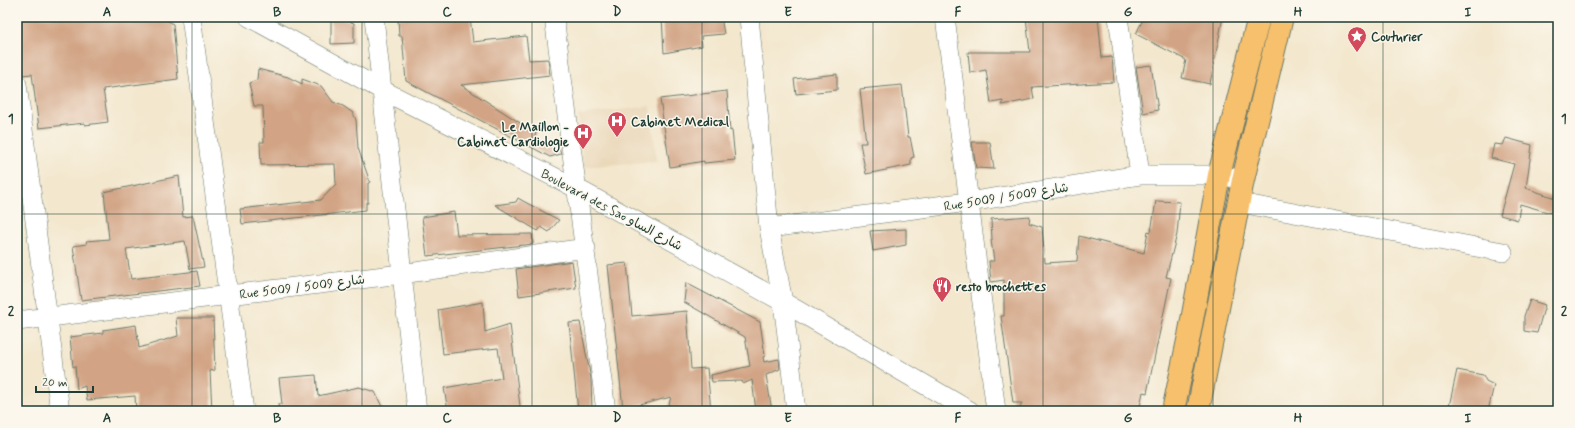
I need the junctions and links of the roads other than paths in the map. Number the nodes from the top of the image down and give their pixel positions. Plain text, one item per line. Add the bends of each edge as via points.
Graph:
1 (191, 17) edge
2 (249, 17) edge
3 (374, 17) edge
4 (554, 17) edge
5 (749, 17) edge
6 (945, 17) edge
7 (1118, 17) edge
8 (1259, 17) edge
9 (1282, 17) edge
10 (17, 84) edge
11 (382, 90) junction
12 (1140, 175) junction
13 (1219, 175) junction
14 (1243, 180) junction
15 (576, 188) junction
16 (968, 202) junction
17 (1240, 203) junction
18 (769, 228) junction
19 (586, 248) junction
20 (1503, 252) dead end
21 (401, 274) junction
22 (228, 295) junction
23 (783, 302) junction
24 (47, 318) junction
25 (17, 321) edge
26 (60, 411) edge
27 (244, 411) edge
28 (417, 411) edge
29 (606, 411) edge
30 (796, 411) edge
31 (970, 411) edge
32 (996, 411) edge
33 (1173, 411) edge
34 (1198, 411) edge

1 - 22 street
2 - 11 street, Boulevard des Sao شارع الساو
3 - 11 street
4 - 15 street
5 - 18 street
6 - 16 street
7 - 12 street
8 - 13 main road
9 - 14 main road
10 - 24 street
11 - 15 street, Boulevard des Sao شارع الساو
11 - 21 street
12 - 13 street, Rue 5009 / شارع 5009
12 - 16 street, Rue 5009 / شارع 5009
13 - 14 street, Rue 5009 / شارع 5009
13 - 33 main road
14 - 17 main road
15 - 19 street
15 - 23 street, Boulevard des Sao شارع الساو
16 - 18 street, Rue 5009 / شارع 5009
16 - 32 street
17 - 20 street
17 - 34 main road
18 - 23 street
19 - 21 street, Rue 5009 / شارع 5009
19 - 29 street
21 - 22 street, Rue 5009 / شارع 5009
21 - 28 street
22 - 24 street, Rue 5009 / شارع 5009
22 - 27 street
23 - 30 street
23 - 31 street, Boulevard des Sao شارع الساو
24 - 25 street, Rue 5009 / شارع 5009
24 - 26 street

